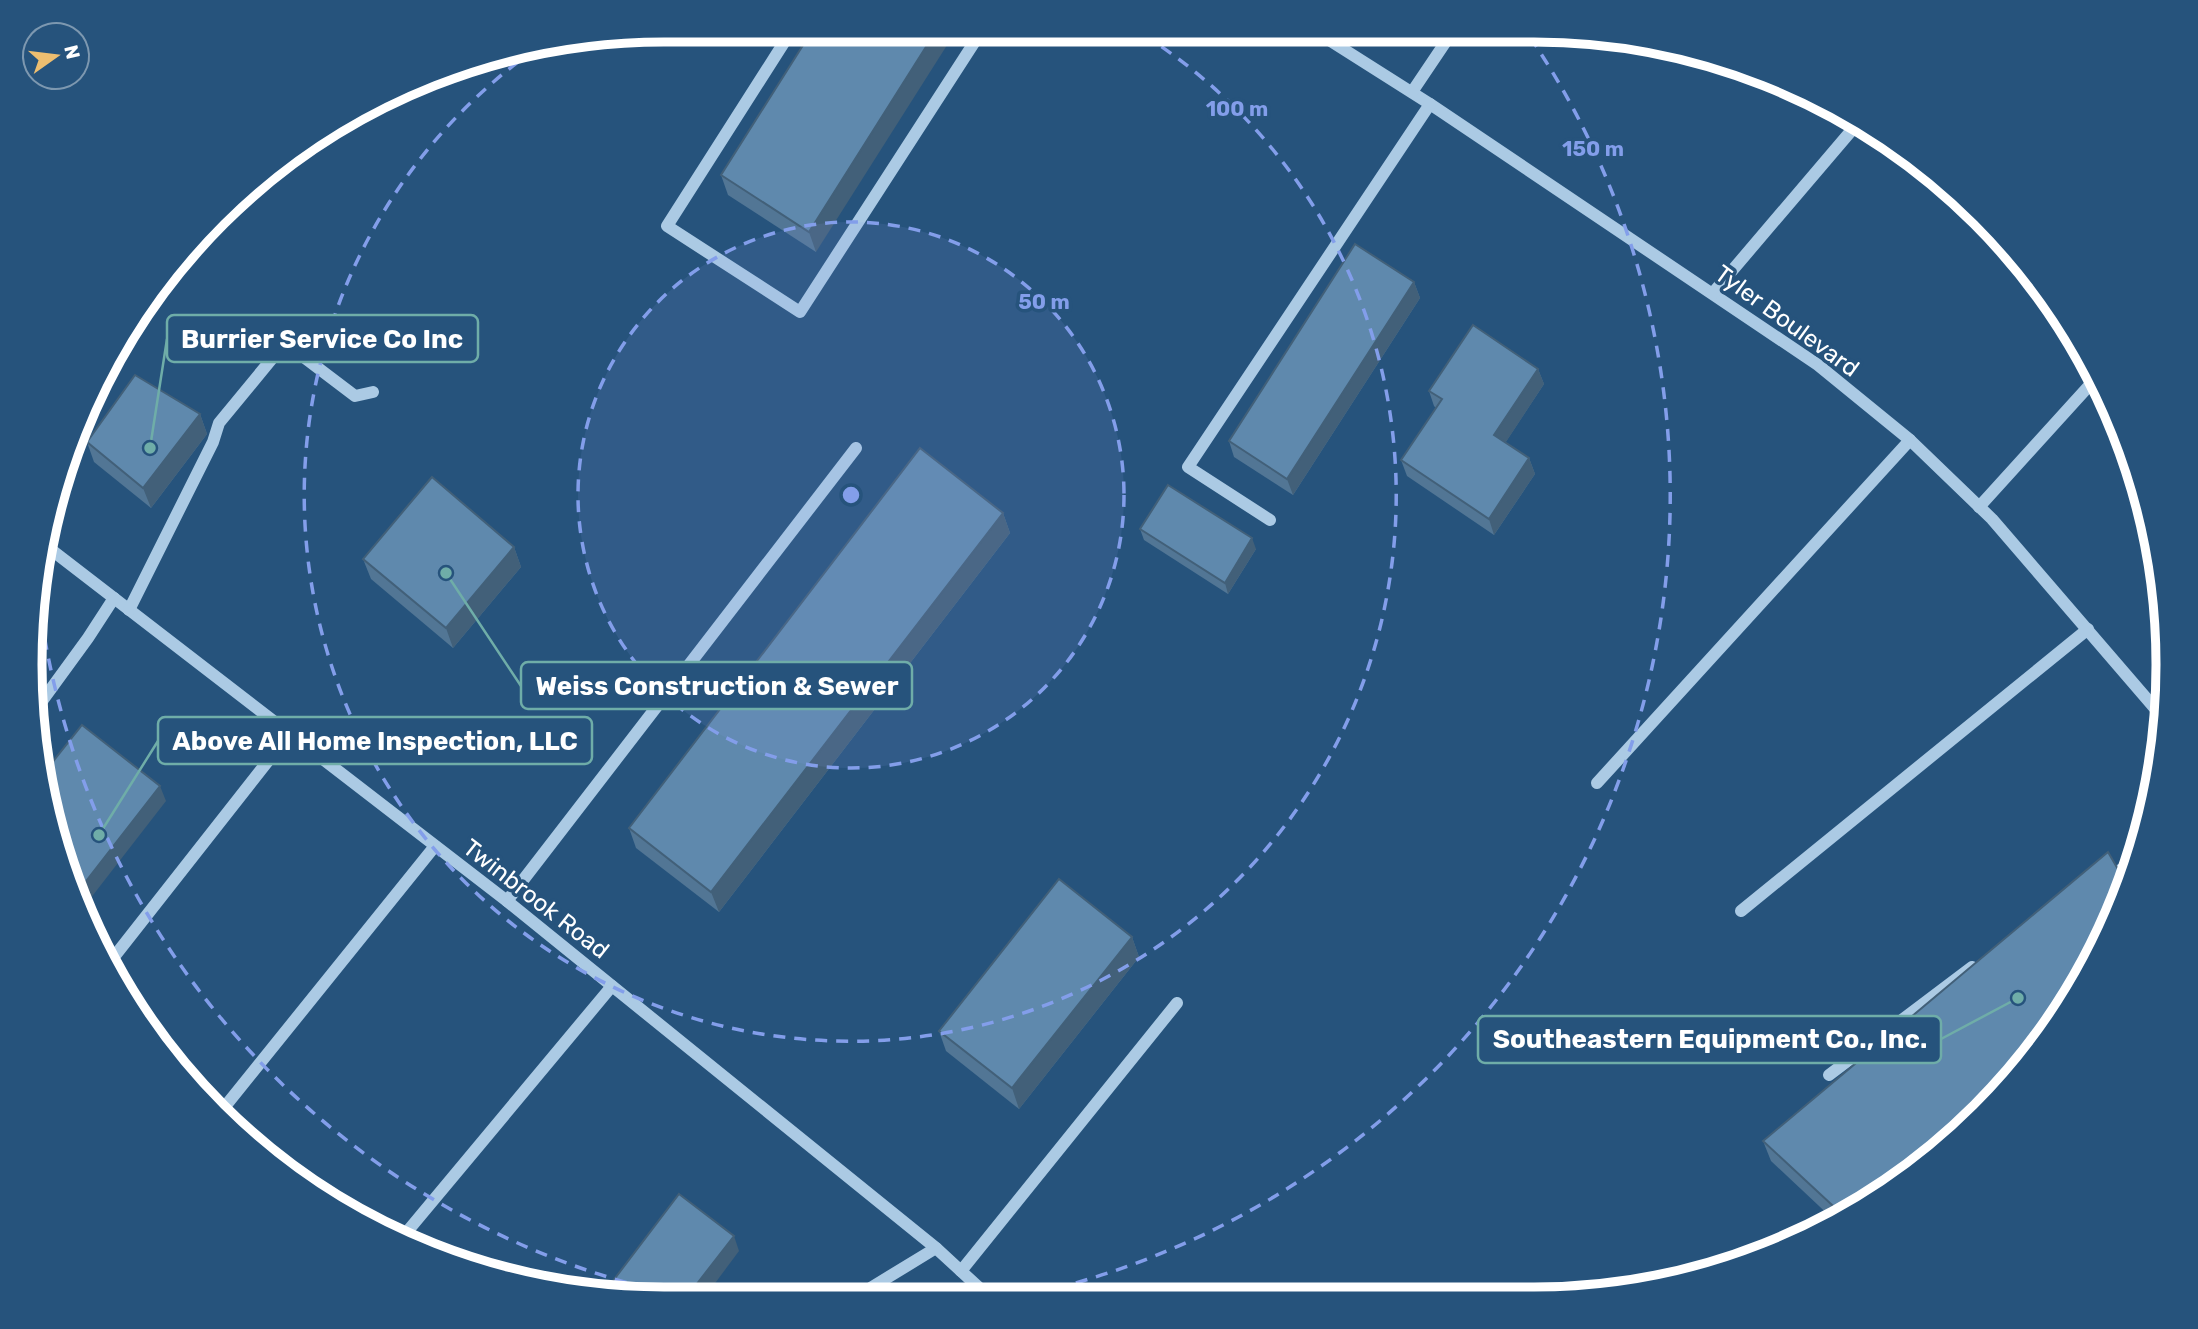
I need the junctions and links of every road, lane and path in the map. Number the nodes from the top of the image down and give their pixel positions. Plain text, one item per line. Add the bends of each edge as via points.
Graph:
1 (784, 42) edge
2 (975, 42) edge
3 (1332, 42) edge
4 (1446, 42) edge
5 (1412, 92) junction
6 (1430, 104) junction
7 (1852, 130) edge
8 (1713, 293) junction
9 (2090, 385) edge
10 (373, 392) dead end
11 (1910, 440) junction
12 (856, 448) dead end
13 (1979, 507) junction
14 (1270, 520) dead end
15 (53, 551) edge
16 (114, 598) junction
17 (129, 610) junction
18 (2088, 629) junction
19 (43, 700) edge
20 (2155, 708) edge
21 (290, 733) junction
22 (1597, 783) dead end
23 (435, 846) junction
24 (2121, 870) edge
25 (2092, 885) edge
26 (507, 901) junction
27 (1741, 911) dead end
28 (115, 956) edge
29 (1980, 961) edge
30 (612, 986) junction
31 (1177, 1003) dead end
32 (1829, 1075) dead end
33 (225, 1106) edge
34 (407, 1231) edge
35 (936, 1248) junction
36 (961, 1271) junction
37 (872, 1287) edge
38 (978, 1287) edge

1 - 2 street via 667,226 800,312
3 - 5 street, Tyler Boulevard
4 - 5 street
5 - 6 street, Tyler Boulevard
6 - 8 street, Tyler Boulevard
6 - 14 street via 1188,467
7 - 8 street
8 - 11 street, Tyler Boulevard via 1818,365
9 - 13 street
10 - 17 street via 355,396 297,352 275,355 219,423
11 - 13 street, Tyler Boulevard
11 - 22 street
12 - 26 street
13 - 18 street, Tyler Boulevard
15 - 16 street, Twinbrook Road
16 - 17 street, Twinbrook Road
16 - 19 street
17 - 21 street, Twinbrook Road
18 - 20 street, Tyler Boulevard
18 - 27 street
21 - 23 street, Twinbrook Road
21 - 28 street
23 - 26 street, Twinbrook Road
23 - 33 street
24 - 25 street
26 - 30 street, Twinbrook Road
29 - 32 street
30 - 34 street
30 - 35 street, Twinbrook Road
31 - 36 street
35 - 36 street, Twinbrook Road
35 - 37 street
36 - 38 street, Twinbrook Road

